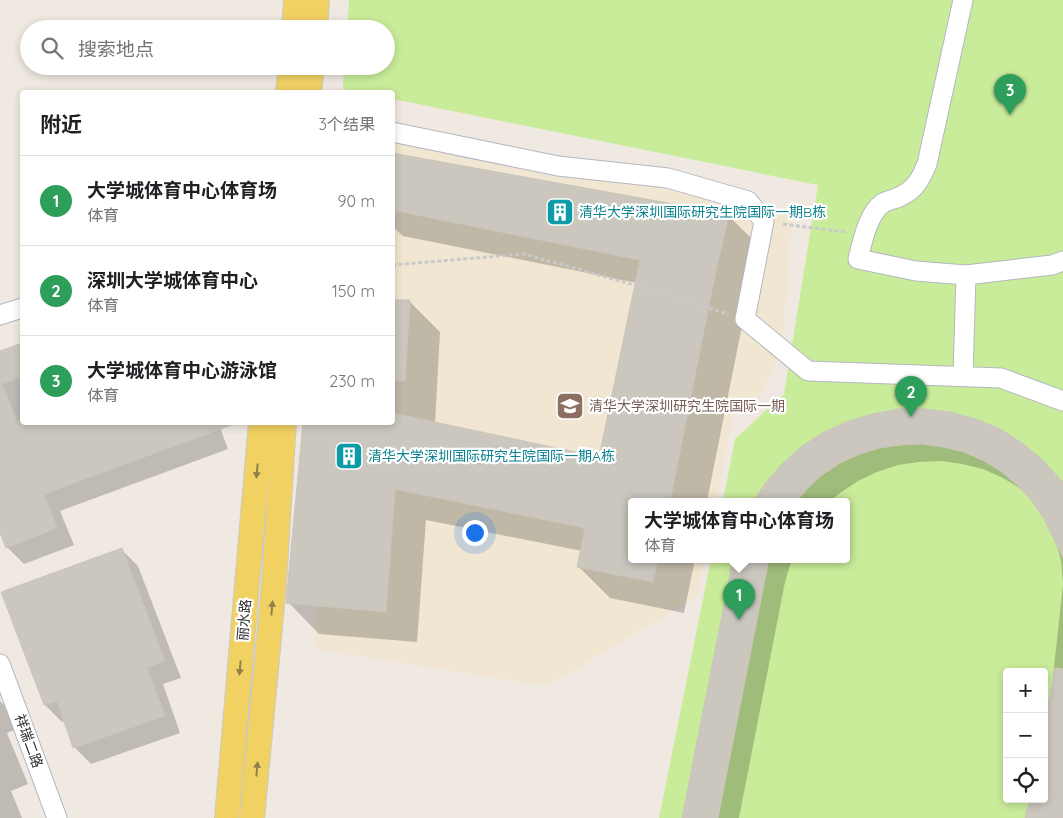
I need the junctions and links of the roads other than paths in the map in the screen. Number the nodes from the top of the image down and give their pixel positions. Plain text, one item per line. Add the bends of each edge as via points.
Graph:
1 (296, 0) edge
2 (317, 0) edge
3 (963, 0) edge
4 (295, 20) edge
5 (316, 20) edge
6 (289, 75) edge
7 (311, 75) edge
8 (288, 90) edge
9 (309, 90) edge
10 (395, 133) edge
11 (1063, 261) edge
12 (966, 275) junction
13 (20, 309) edge
14 (0, 315) edge
15 (963, 376) junction
16 (1063, 401) edge
17 (261, 425) edge
18 (284, 425) edge
19 (0, 664) edge
20 (57, 818) edge
21 (227, 818) edge
22 (252, 818) edge

1 - 4 main road
2 - 5 main road
3 - 12 street via 928,164 918,184 903,196 882,204 872,217 858,259
6 - 8 main road
7 - 9 main road
10 - 15 street via 558,166 668,178 748,201 764,221 745,319 808,371
11 - 12 street
12 - 15 street
13 - 14 street
15 - 16 street via 1001,378
17 -> 21 main road, 丽水路
22 -> 18 main road, 丽水路 via 274,584
19 - 20 street, 祥瑞二路

